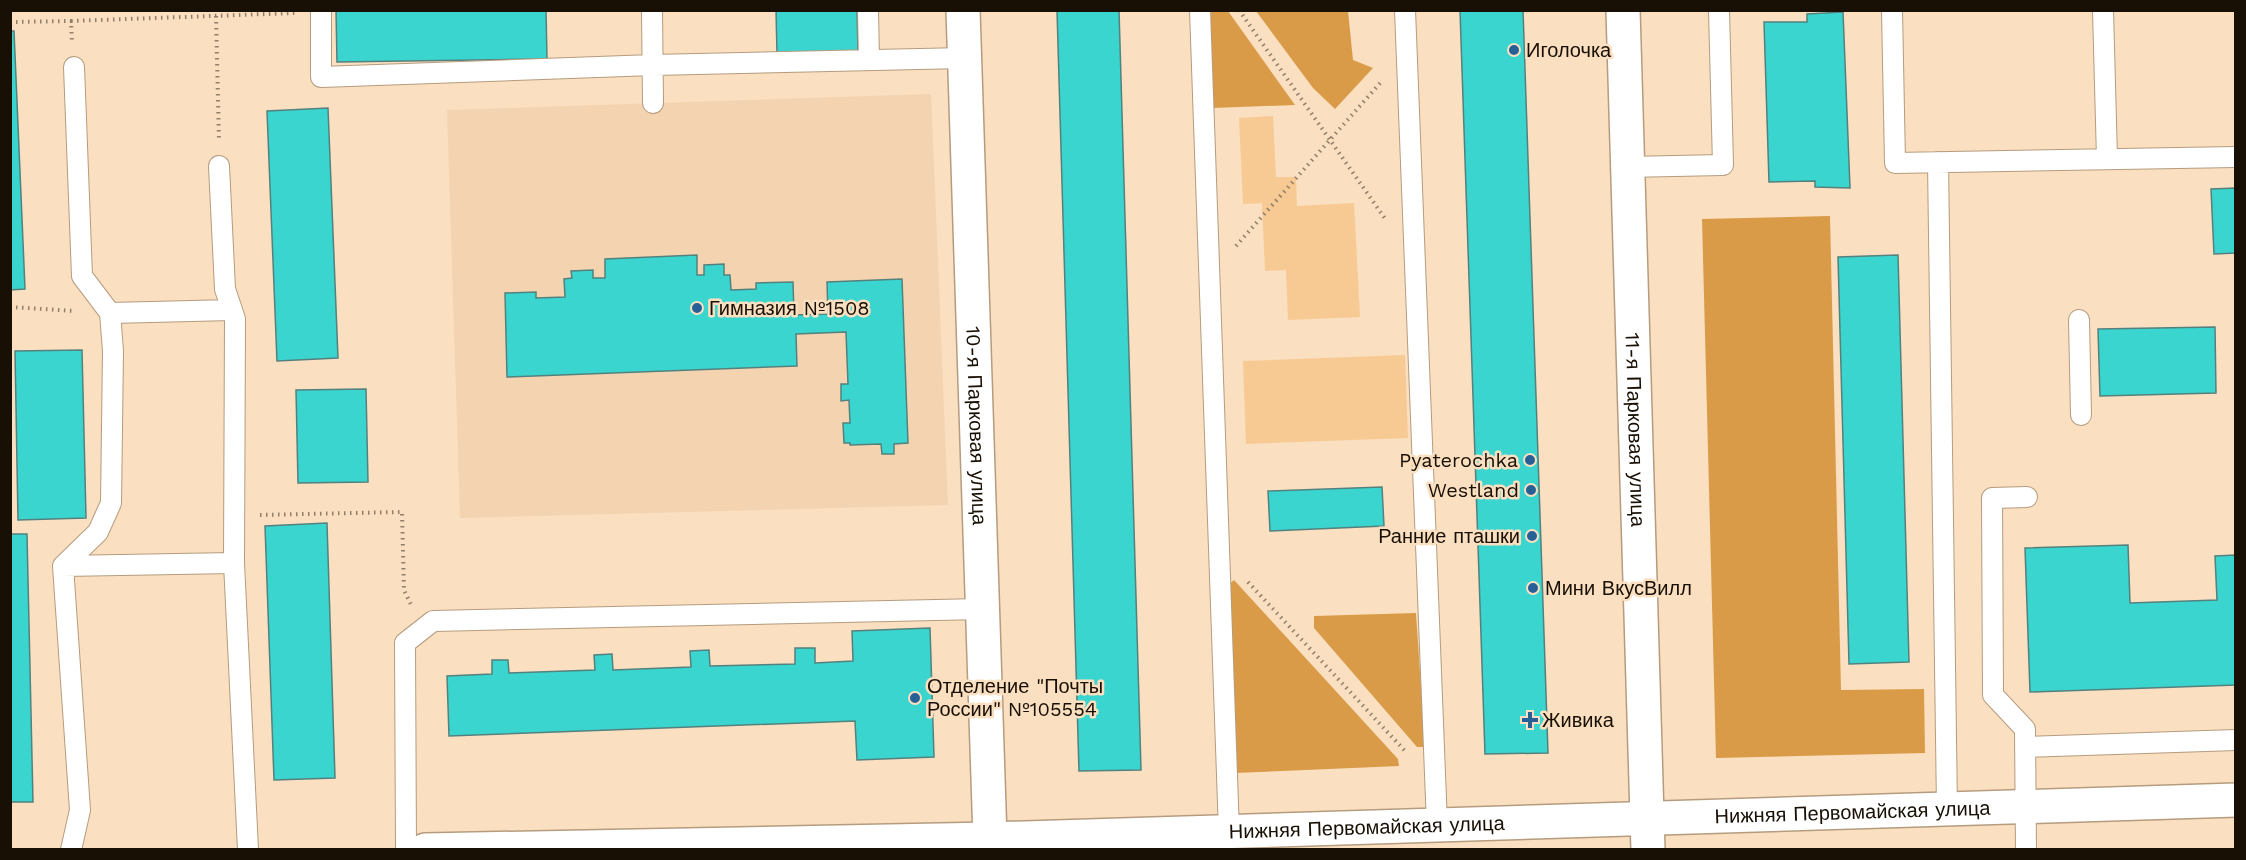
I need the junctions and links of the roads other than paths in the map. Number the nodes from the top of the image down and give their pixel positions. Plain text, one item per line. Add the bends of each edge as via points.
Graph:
1 (652, 10) edge
2 (868, 10) edge
3 (963, 10) edge
4 (1200, 10) edge
5 (1405, 10) edge
6 (1623, 10) edge
7 (1719, 10) edge
8 (1893, 10) edge
9 (2103, 10) edge
10 (321, 11) edge
11 (965, 58) junction
12 (869, 60) junction
13 (653, 65) junction
14 (74, 67) road end
15 (653, 103) dead end
16 (2235, 156) edge
17 (2107, 159) junction
18 (1938, 162) junction
19 (219, 166) road end
20 (1626, 167) junction
21 (232, 310) junction
22 (111, 313) junction
23 (2079, 320) dead end
24 (2080, 415) dead end
25 (2027, 496) dead end
26 (234, 563) junction
27 (63, 566) junction
28 (982, 609) junction
29 (2235, 740) edge
30 (2025, 747) junction
31 (2235, 800) edge
32 (2026, 806) junction
33 (1947, 809) junction
34 (1437, 825) junction
35 (1229, 832) junction
36 (1647, 834) edge
37 (990, 839) junction
38 (1049, 844) edge
39 (71, 849) edge
40 (248, 849) edge
41 (406, 849) edge
42 (425, 849) edge
43 (2026, 849) edge

1 - 13 lane
2 - 12 lane
3 - 11 street, 10-я Парковая улица
4 - 35 lane
5 - 34 lane
6 - 20 street, 11-я Парковая улица
7 - 20 lane via 1723,165
8 - 18 lane via 1895,163
9 - 17 lane
10 - 13 lane via 321,77
11 - 12 lane
11 - 28 street, 10-я Парковая улица
12 - 13 lane
13 - 15 lane
14 - 22 lane via 82,276
16 - 17 lane
17 - 18 lane
18 - 33 lane
19 - 21 lane via 225,289
20 - 36 street, 11-я Парковая улица
21 - 22 lane
21 - 26 lane
22 - 27 lane via 111,502 98,532
23 - 24 lane
25 - 30 lane via 1992,498 1993,695 2025,729
26 - 27 lane
26 - 40 lane
27 - 39 lane via 80,810
28 - 37 street, 10-я Парковая улица
28 - 41 lane via 433,621 405,643
29 - 30 lane
30 - 32 lane
31 - 32 street, Нижняя Первомайская улица
32 - 33 street, Нижняя Первомайская улица
32 - 43 lane
33 - 36 street, Нижняя Первомайская улица
34 - 35 street, Нижняя Первомайская улица
34 - 36 street, Нижняя Первомайская улица
35 - 38 street, Нижняя Первомайская улица
37 - 38 street, Нижняя Первомайская улица
37 - 42 street, Нижняя Первомайская улица

